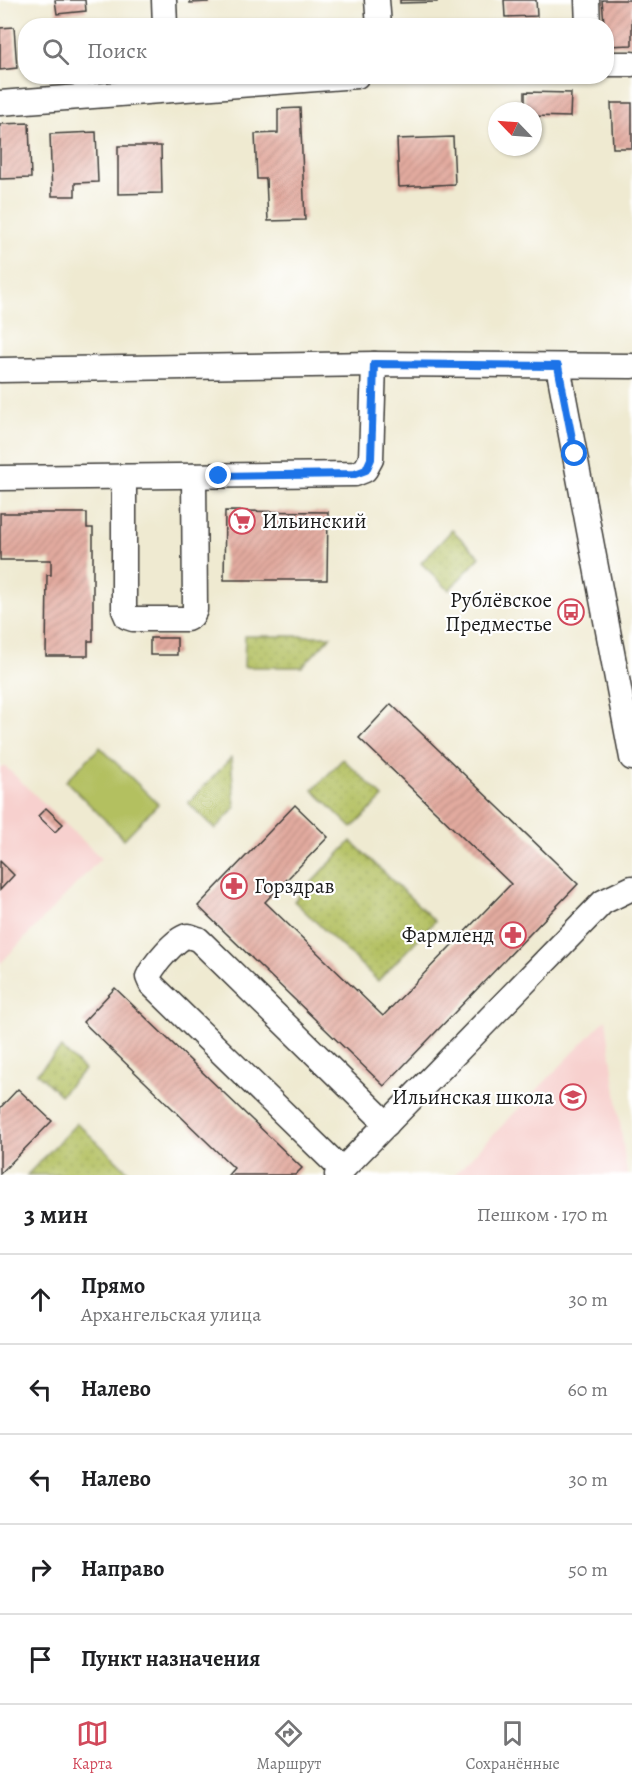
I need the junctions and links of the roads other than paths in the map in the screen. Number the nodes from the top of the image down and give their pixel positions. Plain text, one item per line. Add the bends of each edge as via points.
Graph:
1 (164, 0) edge
2 (377, 0) edge
3 (587, 0) edge
4 (165, 18) edge
5 (378, 18) edge
6 (588, 18) edge
7 (614, 64) edge
8 (632, 64) edge
9 (167, 84) edge
10 (0, 103) edge
11 (374, 364) junction
12 (558, 366) junction
13 (632, 366) edge
14 (0, 370) edge
15 (194, 476) junction
16 (124, 477) junction
17 (0, 478) edge
18 (632, 758) edge
19 (632, 888) edge
20 (387, 1124) junction
21 (340, 1173) edge

1 - 4 street
2 - 5 street
3 - 6 street
7 - 8 street
9 - 10 street
11 - 12 street
11 - 14 street
11 - 15 street via 371,459 366,470 355,474
12 - 13 street
12 - 18 street
15 - 16 street
15 - 16 street via 195,610 192,616 176,619 133,619 124,610
16 - 17 street
19 - 20 street via 603,902
20 - 21 street
20 - 21 street via 198,939 181,938 151,968 151,984

